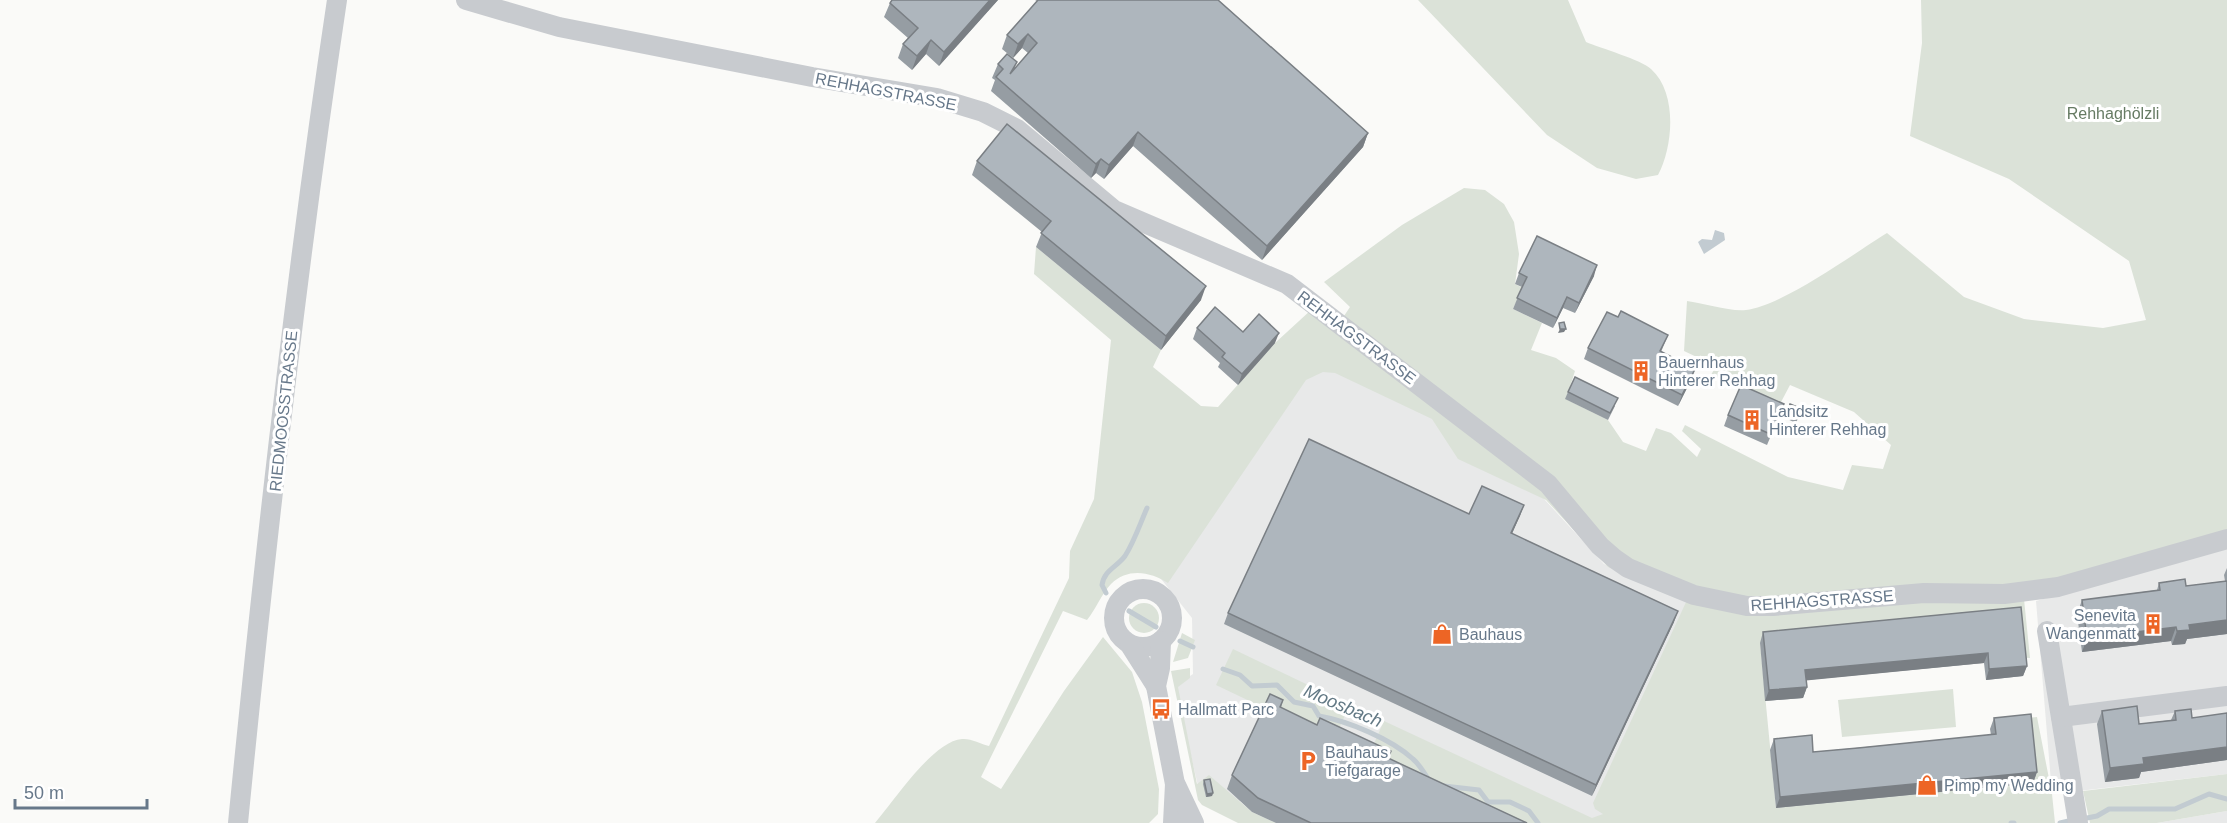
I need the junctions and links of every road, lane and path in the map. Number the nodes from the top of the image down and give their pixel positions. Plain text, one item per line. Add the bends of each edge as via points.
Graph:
1 (337, 0) edge
2 (466, 0) edge
3 (2227, 539) edge
4 (2047, 631) dead end
5 (1161, 641) junction
6 (1130, 645) junction
7 (1156, 687) junction
8 (2227, 696) edge
9 (2061, 717) junction
10 (1175, 784) junction
11 (2077, 816) edge
12 (238, 823) edge
13 (1173, 823) edge
14 (1194, 823) edge

1 - 12 street, RIEDMOOSSTRASSE via 289,360
2 - 3 street, REHHAGSTRASSE via 559,27 937,98 983,112 1017,129 1114,210 1287,284 1548,484 1615,559 1694,595 1747,606 1773,606 1924,593 2031,592
4 - 9 street
5 - 6 street via 1143,648
5 - 6 street via 1171,625 1168,604 1157,593 1141,589 1125,595 1114,616 1116,631
5 - 7 street
6 - 7 street
7 - 10 street
8 - 9 street
9 - 11 street
10 - 13 street
10 - 14 street

